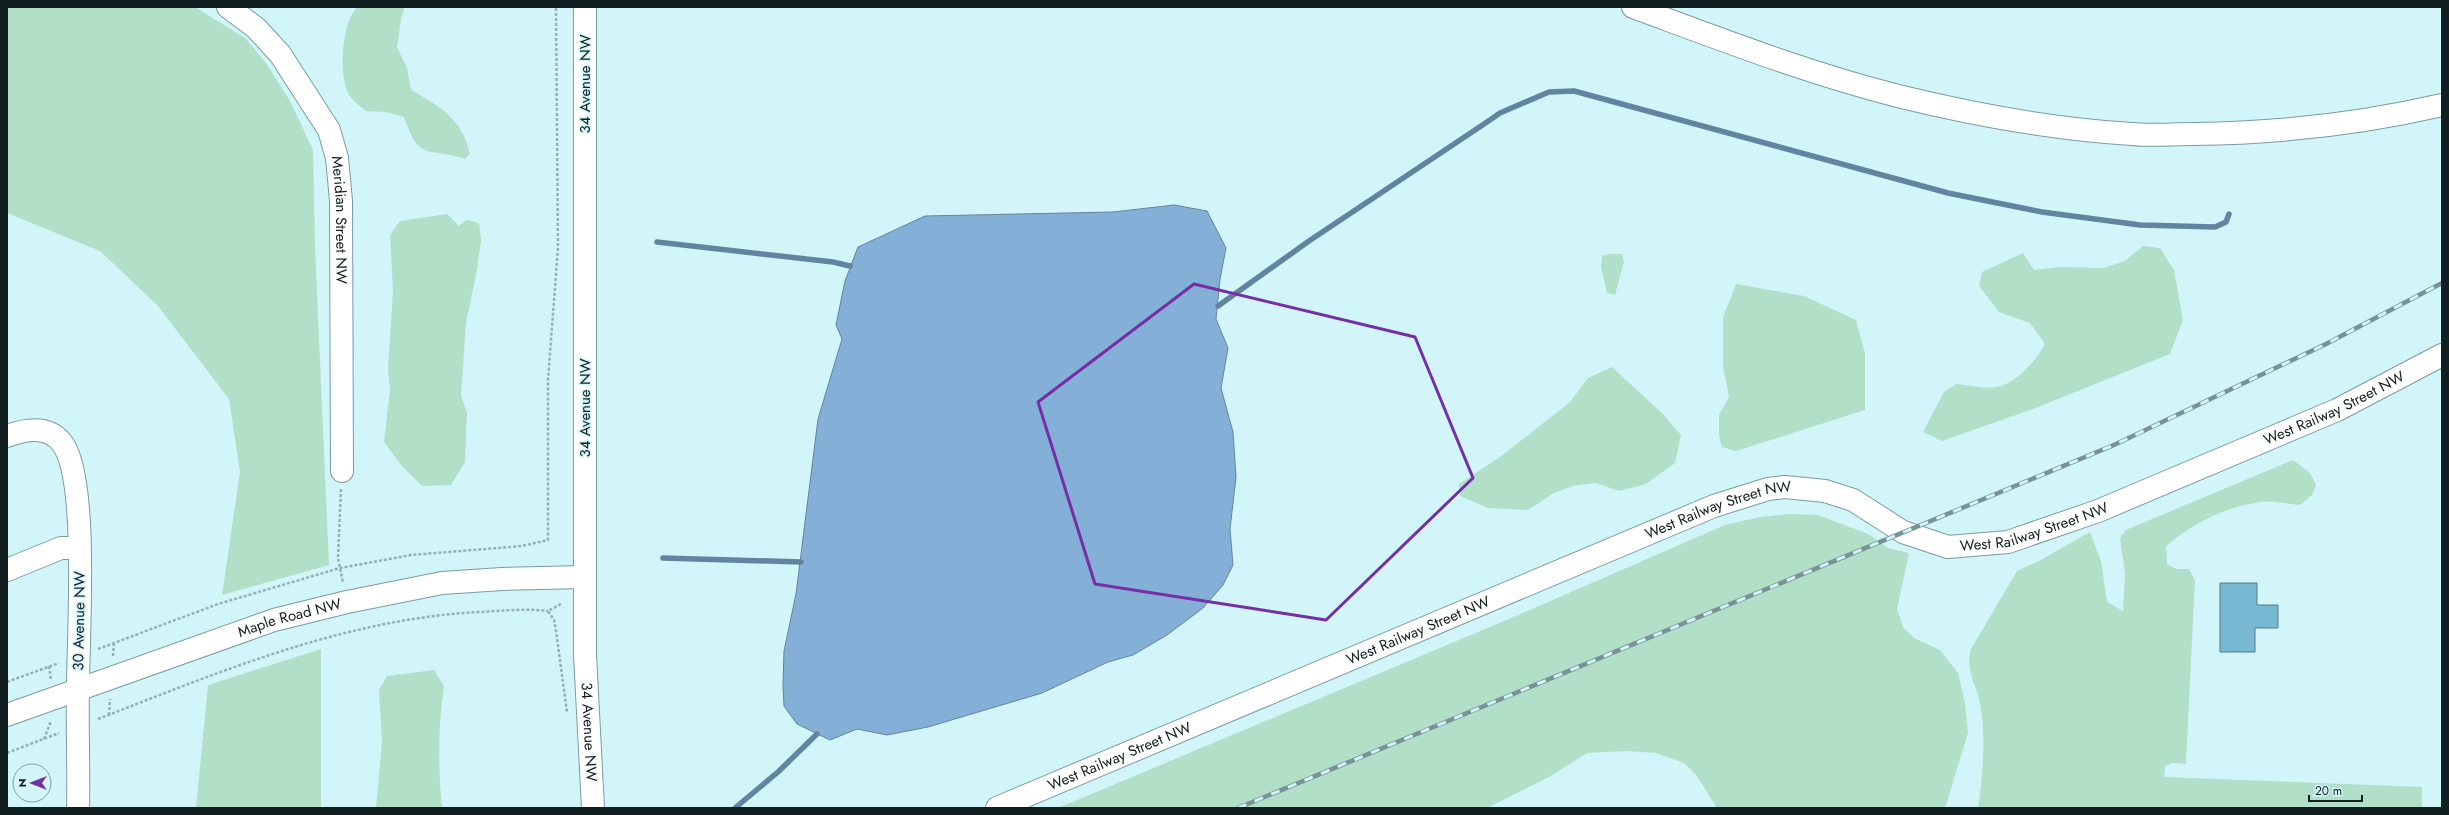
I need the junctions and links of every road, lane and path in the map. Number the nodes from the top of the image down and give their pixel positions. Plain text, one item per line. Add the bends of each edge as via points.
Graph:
1 (228, 7) edge
2 (556, 7) edge
3 (585, 7) edge
4 (1633, 7) edge
5 (2442, 105) edge
6 (2442, 355) edge
7 (7, 436) edge
8 (342, 471) joint
9 (79, 548) junction
10 (340, 568) junction
11 (7, 570) edge
12 (584, 577) junction
13 (347, 602) junction
14 (561, 604) dead end
15 (548, 611) junction
16 (114, 642) junction
17 (103, 646) dead end
18 (113, 655) dead end
19 (62, 662) dead end
20 (49, 666) junction
21 (7, 682) edge
22 (51, 682) dead end
23 (78, 690) junction
24 (110, 699) dead end
25 (109, 714) junction
26 (7, 715) edge
27 (567, 716) dead end
28 (96, 719) dead end
29 (51, 721) dead end
30 (57, 734) dead end
31 (43, 739) junction
32 (7, 753) edge
33 (78, 808) edge
34 (593, 808) edge
35 (997, 808) edge

1 - 8 main road, Meridian Street NW via 256,28 280,54 329,130 336,158 342,201
2 - 10 path via 558,247 548,380 548,540 522,546 411,555
3 - 12 main road, 34 Avenue NW
4 - 5 main road via 1854,84 1960,111 2037,125 2134,134 2216,134 2324,128
6 - 35 main road, West Railway Street NW via 2337,410 2098,511 2008,542 1948,547 1903,532 1852,500 1825,491 1785,487 1768,488 1747,494
7 - 9 main road, 30 Avenue NW via 30,429 40,430 57,438 63,444 71,460 75,481
8 - 10 path via 338,558
9 - 11 main road via 61,548
9 - 23 main road, 30 Avenue NW
10 - 13 path
10 - 16 path via 218,604
12 - 13 main road, Maple Road NW via 502,579 442,584
12 - 34 main road, 34 Avenue NW via 585,655
13 - 23 main road, Maple Road NW via 274,620
14 - 15 path
15 - 25 path via 460,613 369,626 262,657
15 - 27 path via 554,620 556,631
16 - 17 path
16 - 18 path
19 - 20 path
20 - 21 path
20 - 22 path
23 - 26 main road, Maple Road NW
23 - 33 main road, 30 Avenue NW
24 - 25 path
25 - 28 path
29 - 31 path
30 - 31 path
31 - 32 path

